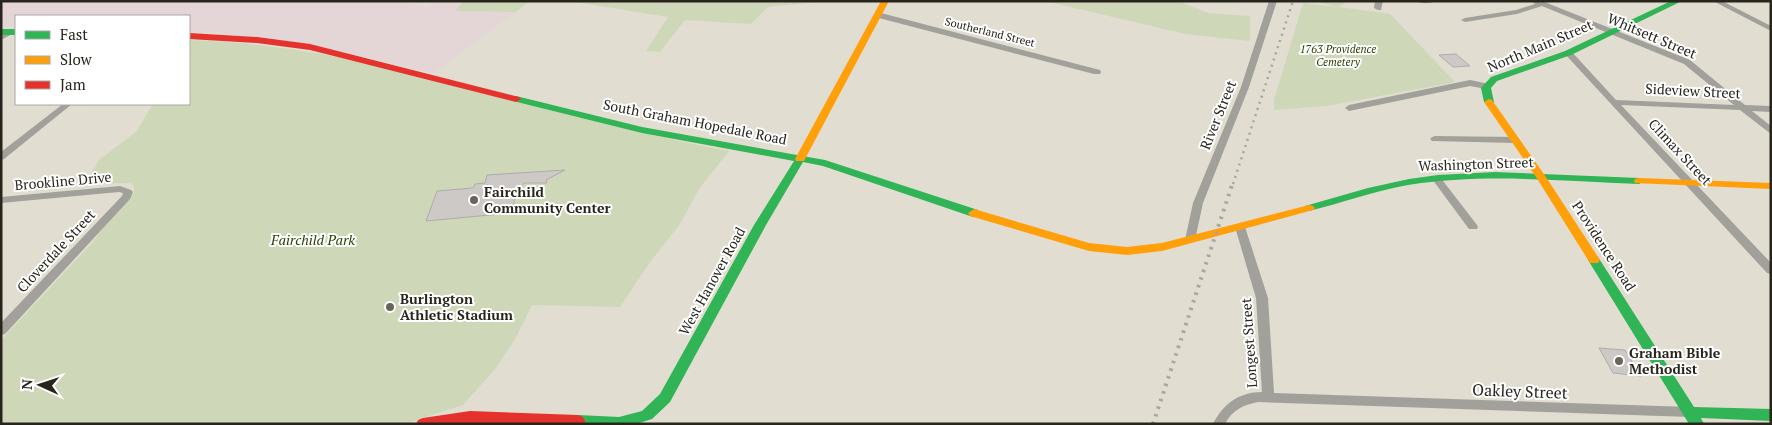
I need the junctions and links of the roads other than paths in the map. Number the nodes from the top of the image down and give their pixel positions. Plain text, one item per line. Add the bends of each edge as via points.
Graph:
1 (886, 1) edge
2 (1274, 1) edge
3 (1419, 1) edge
4 (1432, 1) edge
5 (1678, 1) edge
6 (1716, 1) edge
7 (1538, 2) edge
8 (878, 15) junction
9 (1465, 20) dead end
10 (1771, 29) edge
11 (10, 32) edge
12 (1610, 32) junction
13 (190, 36) edge
14 (1, 38) edge
15 (1568, 53) junction
16 (1096, 72) dead end
17 (1486, 86) junction
18 (1614, 102) junction
19 (67, 105) edge
20 (1741, 107) junction
21 (1349, 108) dead end
22 (1771, 109) edge
23 (1771, 131) edge
24 (1435, 138) dead end
25 (1514, 140) junction
26 (1525, 156) junction
27 (1, 157) edge
28 (801, 157) junction
29 (1514, 176) junction
30 (1541, 177) junction
31 (1437, 179) junction
32 (1690, 182) junction
33 (1771, 186) edge
34 (127, 190) joint
35 (1, 200) edge
36 (1240, 227) junction
37 (1473, 228) dead end
38 (1190, 240) junction
39 (1771, 270) edge
40 (1, 331) edge
41 (1268, 398) junction
42 (1690, 412) junction
43 (1771, 415) edge
44 (423, 424) edge
45 (1219, 424) edge
46 (1697, 424) edge

1 - 8 street, West Hanover Road
2 - 38 street, River Street via 1245,87 1198,202
3 - 4 street
5 - 12 street, North Main Street
6 - 10 street
7 - 9 street via 1517,12
7 - 12 street, Whitsett Street
8 - 16 street, Southerland Street
8 - 28 street, West Hanover Road
11 - 14 street
12 - 15 street, North Main Street
12 - 20 street, Whitsett Street via 1692,65
13 - 28 street, South Graham Hopedale Road via 310,47 642,130
15 - 17 street, North Main Street via 1511,71
15 - 18 street, Climax Street
17 - 21 street, North Main Street via 1470,83
17 - 25 street, Providence Road via 1488,101
18 - 20 street, Sideview Street
18 - 32 street, Climax Street
19 - 27 street
20 - 22 street, Sideview Street
20 - 23 street, Whitsett Street
24 - 25 street
25 - 26 street, Providence Road
26 - 29 street via 1525,170
26 - 30 street, Providence Road
28 - 38 street, South Graham Hopedale Road via 851,170 995,220 1089,247 1139,251
28 - 44 street, West Hanover Road via 665,398 654,410 638,419 612,423 470,416
29 - 30 street, Washington Street
29 - 31 street, Washington Street
30 - 32 street, Washington Street
30 - 42 street, Providence Road
31 - 36 street, Washington Street via 1408,182
31 - 37 street
32 - 33 street, Washington Street
32 - 39 street, Climax Street
34 - 35 street, Brookline Drive
34 - 40 street, Cloverdale Street via 127,197
36 - 38 street, Washington Street
36 - 41 street, Longest Street via 1262,298
41 - 42 street, Oakley Street
41 - 45 street, Longest Street via 1237,402 1225,411
42 - 43 street, Oakley Street
42 - 46 street, Providence Road

